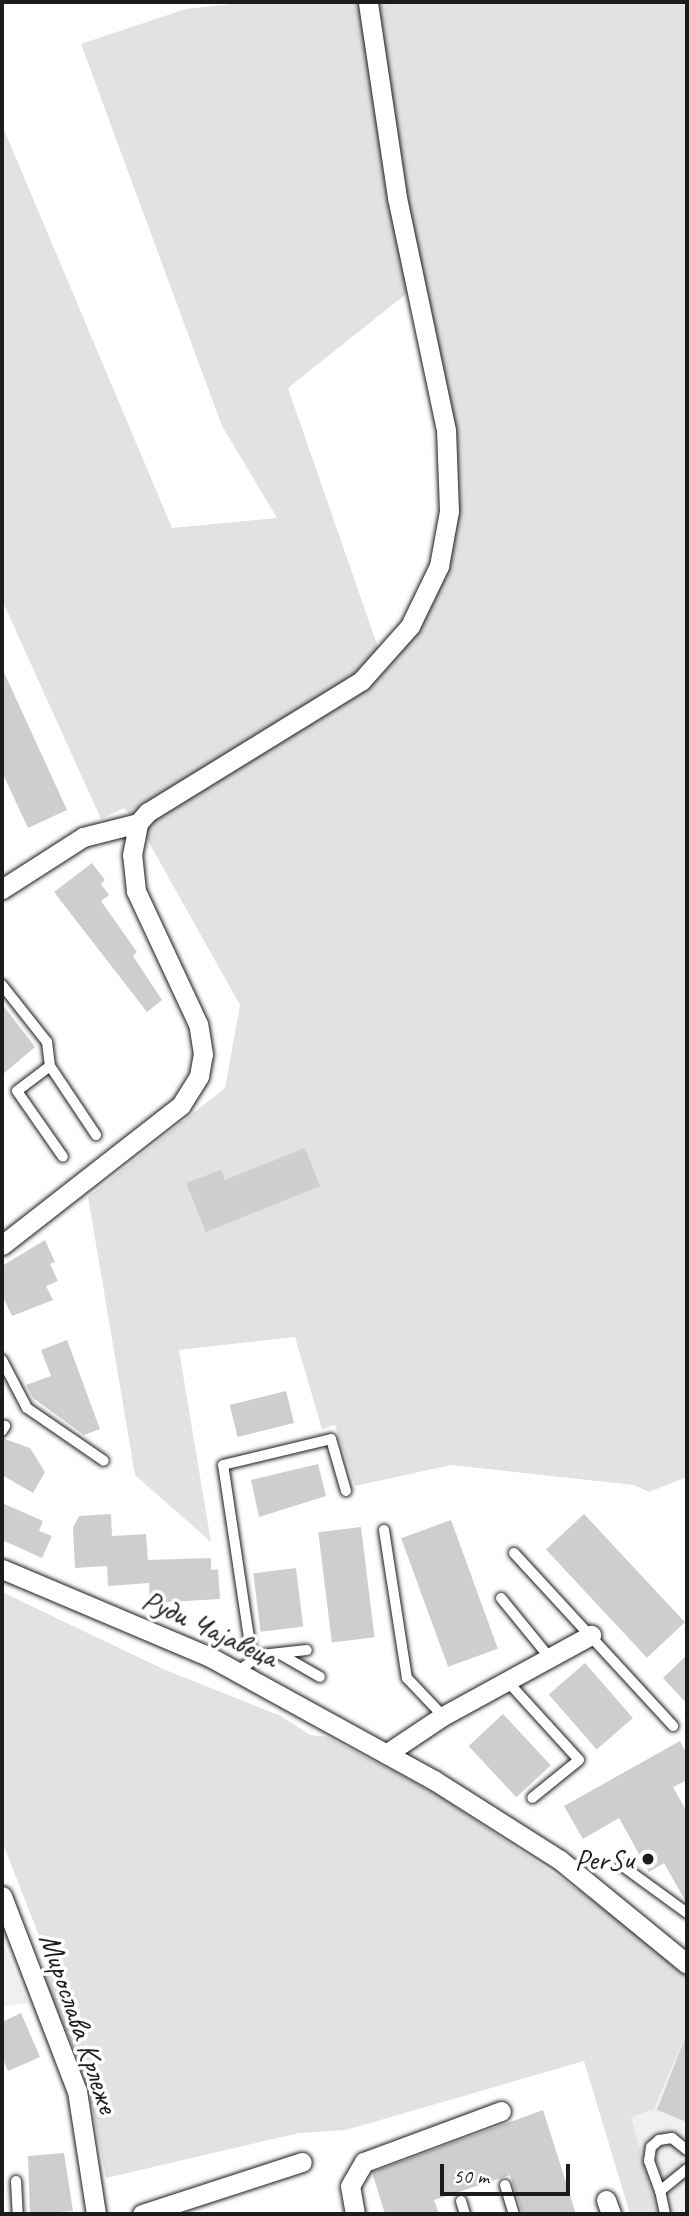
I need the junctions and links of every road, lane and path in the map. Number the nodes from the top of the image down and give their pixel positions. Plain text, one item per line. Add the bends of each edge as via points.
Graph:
1 (369, 2) edge
2 (138, 823) junction
3 (2, 889) edge
4 (2, 985) edge
5 (51, 1066) junction
6 (96, 1135) dead end
7 (63, 1157) dead end
8 (2, 1245) edge
9 (2, 1360) edge
10 (104, 1461) dead end
11 (346, 1491) dead end
12 (384, 1530) dead end
13 (514, 1553) dead end
14 (2, 1569) edge
15 (501, 1598) dead end
16 (591, 1635) junction
17 (307, 1650) dead end
18 (279, 1653) junction
19 (550, 1658) junction
20 (245, 1665) junction
21 (320, 1678) dead end
22 (508, 1682) junction
23 (443, 1716) junction
24 (673, 1726) dead end
25 (386, 1754) junction
26 (532, 1798) dead end
27 (621, 1865) dead end
28 (2, 1896) edge
29 (687, 1913) edge
30 (687, 1964) edge
31 (501, 2111) dead end
32 (687, 2150) edge
33 (302, 2162) dead end
34 (687, 2169) edge
35 (16, 2181) dead end
36 (505, 2185) dead end
37 (660, 2191) junction
38 (460, 2201) dead end
39 (18, 2214) edge
40 (96, 2214) edge
41 (142, 2214) edge
42 (355, 2214) edge
43 (465, 2214) edge
44 (514, 2214) edge
45 (665, 2214) edge

1 - 2 street via 397,197 446,430 449,511 439,566 410,626 361,681 148,812
2 - 3 street via 83,837
2 - 8 street via 132,855 136,891 202,1038 202,1067 181,1105
4 - 5 lane via 47,1042
5 - 6 lane
5 - 7 lane via 17,1091
9 - 10 lane via 27,1408
11 - 20 lane, Руди Чајавеца via 331,1439 223,1465
12 - 23 lane via 407,1678
13 - 16 lane
14 - 20 street, Руди Чајавеца
15 - 19 lane
16 - 19 street
16 - 24 lane
17 - 18 lane
18 - 20 lane
18 - 21 lane
19 - 22 street
20 - 25 street, Руди Чајавеца
22 - 23 street
22 - 26 lane via 579,1760
23 - 25 street
25 - 30 street, Руди Чајавеца via 560,1860
27 - 29 lane
28 - 40 street, Мирослава Крлеже via 79,2099
31 - 42 street via 364,2162 349,2186
32 - 37 lane via 672,2138 651,2147 649,2161
33 - 41 street
34 - 37 lane
35 - 39 lane
36 - 44 lane
37 - 45 lane
38 - 43 lane

